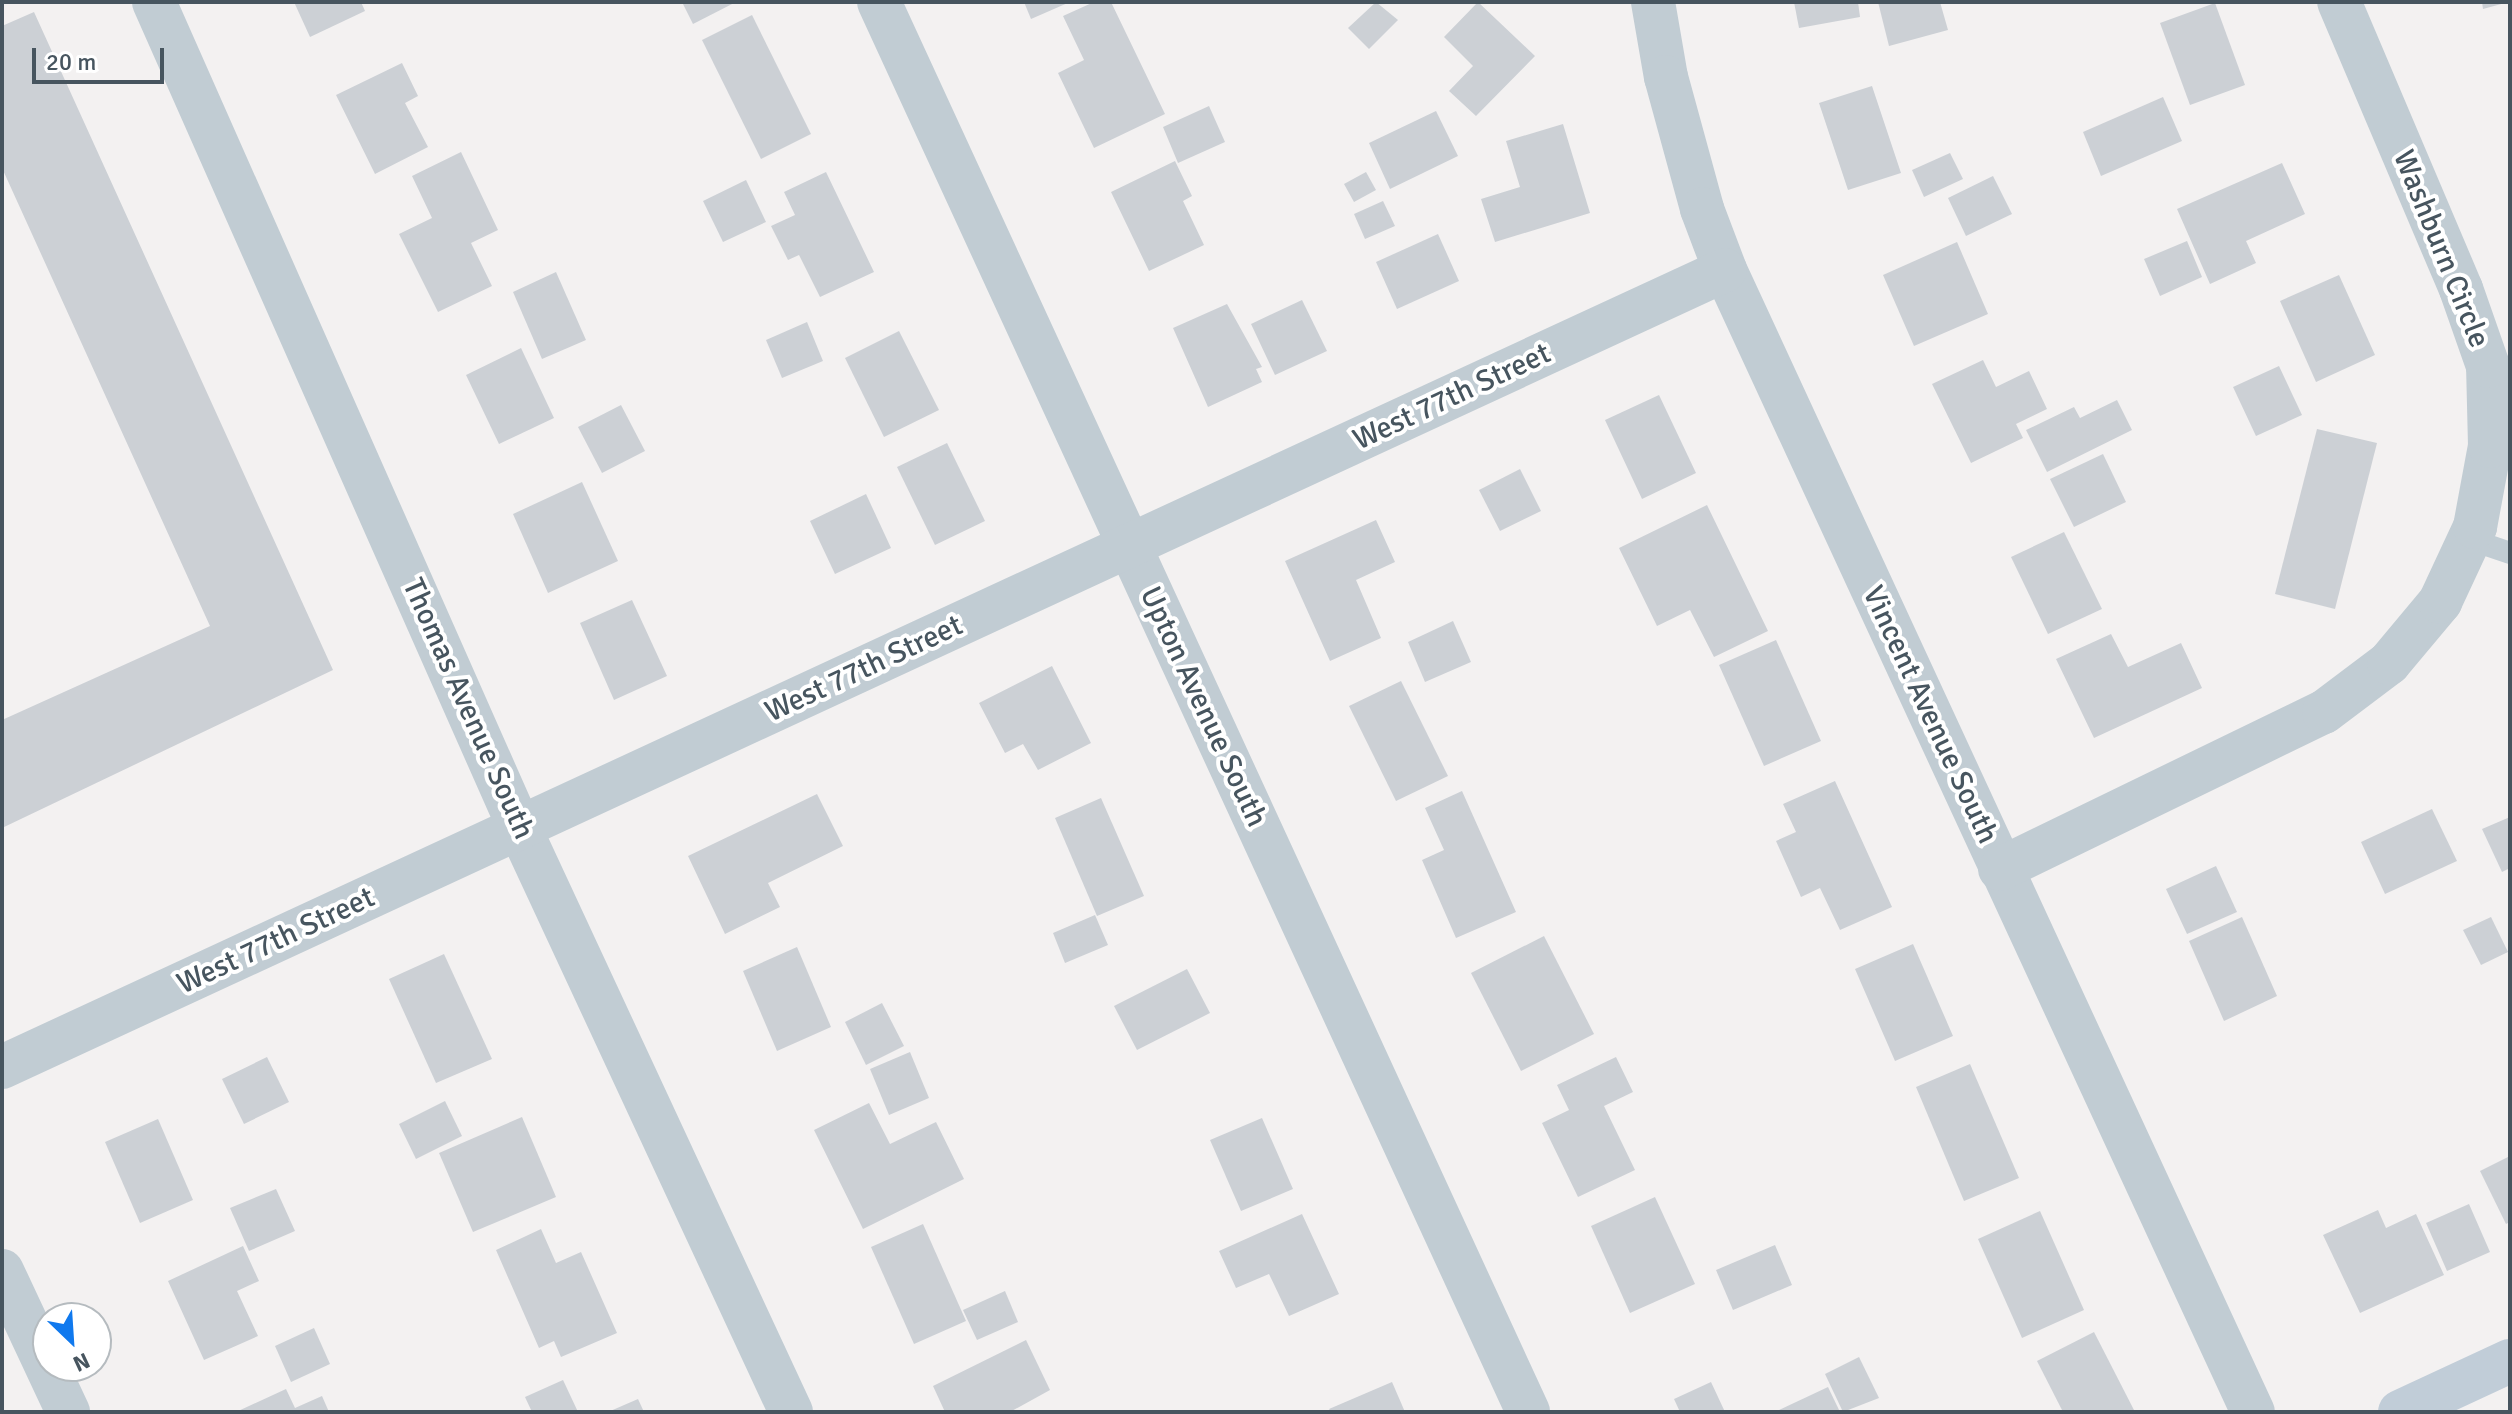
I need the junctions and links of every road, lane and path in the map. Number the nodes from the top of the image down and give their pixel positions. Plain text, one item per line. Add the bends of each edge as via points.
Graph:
1 (154, 2) edge
2 (879, 2) edge
3 (1653, 2) edge
4 (2339, 2) edge
5 (1725, 270) junction
6 (2469, 539) junction
7 (1128, 547) junction
8 (2510, 553) edge
9 (520, 829) junction
10 (2000, 869) junction
11 (2, 1067) edge
12 (2, 1271) edge
13 (2510, 1361) edge
14 (68, 1412) edge
15 (791, 1412) edge
16 (1528, 1412) edge
17 (2253, 1412) edge
18 (2400, 1412) edge

1 - 9 street, Thomas Avenue South
2 - 7 street, Upton Avenue South
3 - 5 street, Vincent Avenue South via 1670,92
4 - 6 street, Washburn Circle via 2488,366 2490,446
5 - 7 street, West 77th Street
5 - 10 street, Vincent Avenue South
6 - 8 lane
6 - 10 street, Washburn Circle via 2440,602 2389,663 2324,712
7 - 9 street, West 77th Street
7 - 16 street, Upton Avenue South
9 - 11 street, West 77th Street
9 - 15 street, Thomas Avenue South
10 - 17 street, Vincent Avenue South
12 - 14 street
13 - 18 street

